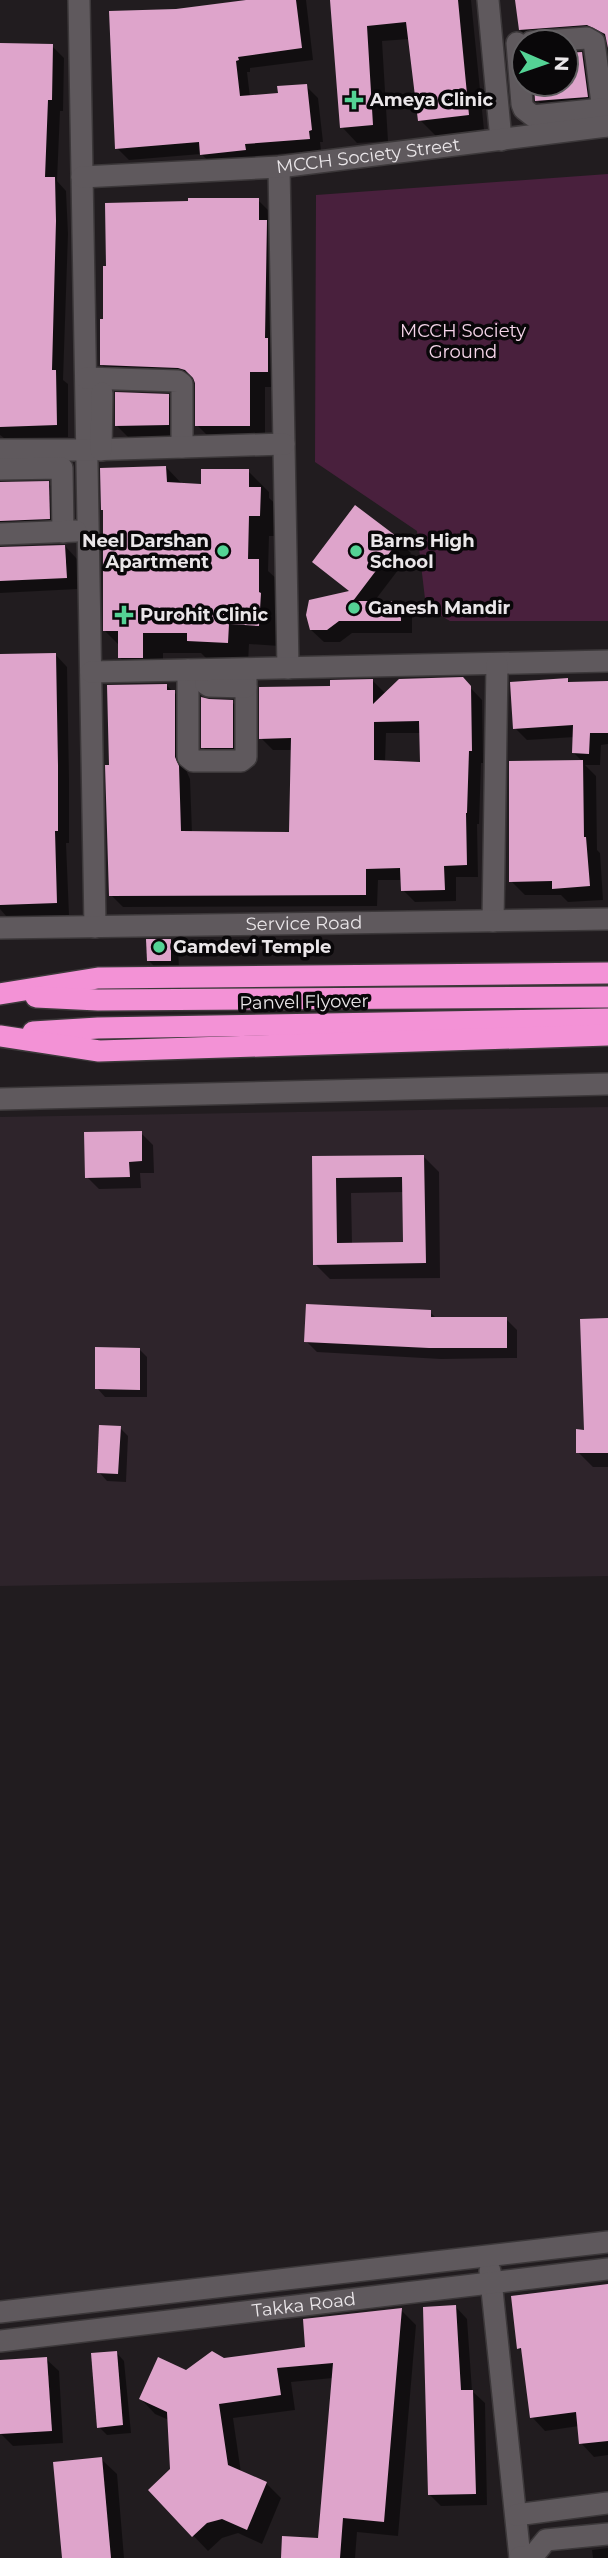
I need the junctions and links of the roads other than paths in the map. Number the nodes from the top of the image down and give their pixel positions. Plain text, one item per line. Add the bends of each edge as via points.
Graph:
1 (79, 0) edge
2 (488, 0) edge
3 (580, 39) edge
4 (510, 43) edge
5 (492, 44) junction
6 (510, 78) edge
7 (495, 79) junction
8 (522, 98) edge
9 (605, 121) edge
10 (560, 123) junction
11 (501, 140) junction
12 (279, 167) junction
13 (82, 177) junction
14 (99, 383) junction
15 (284, 444) junction
16 (99, 445) junction
17 (181, 447) junction
18 (0, 450) edge
19 (62, 468) junction
20 (0, 469) edge
21 (88, 531) junction
22 (63, 532) junction
23 (0, 534) edge
24 (608, 661) edge
25 (497, 663) junction
26 (288, 668) junction
27 (197, 670) junction
28 (91, 672) junction
29 (246, 678) junction
30 (608, 919) edge
31 (493, 921) junction
32 (95, 927) junction
33 (0, 928) edge
34 (608, 973) edge
35 (0, 994) edge
36 (608, 997) edge
37 (608, 1019) edge
38 (0, 1035) edge
39 (608, 1035) edge
40 (608, 1084) edge
41 (0, 1099) edge
42 (608, 2242) edge
43 (488, 2256) junction
44 (608, 2269) edge
45 (491, 2283) junction
46 (0, 2312) edge
47 (0, 2341) edge
48 (608, 2503) edge
49 (516, 2515) junction
50 (608, 2534) edge
51 (527, 2557) edge

1 - 13 street
2 - 5 street
3 - 9 street via 594,42
4 - 5 street
5 - 7 street
6 - 7 street
7 - 11 street
8 - 10 street via 524,109 533,116
9 - 10 street, MCCH Society Street
10 - 11 street, MCCH Society Street
11 - 12 street, MCCH Society Street
12 - 13 street
12 - 15 street, MCCH Society Street
13 - 14 street
14 - 16 street
14 - 17 street via 182,384
15 - 17 street
15 - 26 street, MCCH Society Street
16 - 17 street
16 - 18 street
16 - 19 street
16 - 21 street
19 - 20 street
19 - 22 street
21 - 22 street
21 - 28 street
22 - 23 street
24 - 25 street
25 - 26 street
25 - 31 street
26 - 29 street
27 - 28 street
27 - 29 street
27 - 29 street via 188,757 192,761 241,761 246,757
28 - 32 street
30 - 31 street, Service Road
31 - 32 street, Service Road
32 - 33 street, Service Road
34 - 35 highway via 98,978
35 - 36 highway, Panvel Flyover via 98,1000
37 - 38 highway, Panvel Flyover via 99,1028
38 - 39 highway via 99,1051
40 - 41 street
42 - 43 street, Takka Road
43 - 45 street
43 - 46 street, Takka Road
44 - 45 street, Takka Road
45 - 47 street, Takka Road
45 - 49 street
48 - 49 street
49 - 51 street
50 - 51 street via 547,2540

